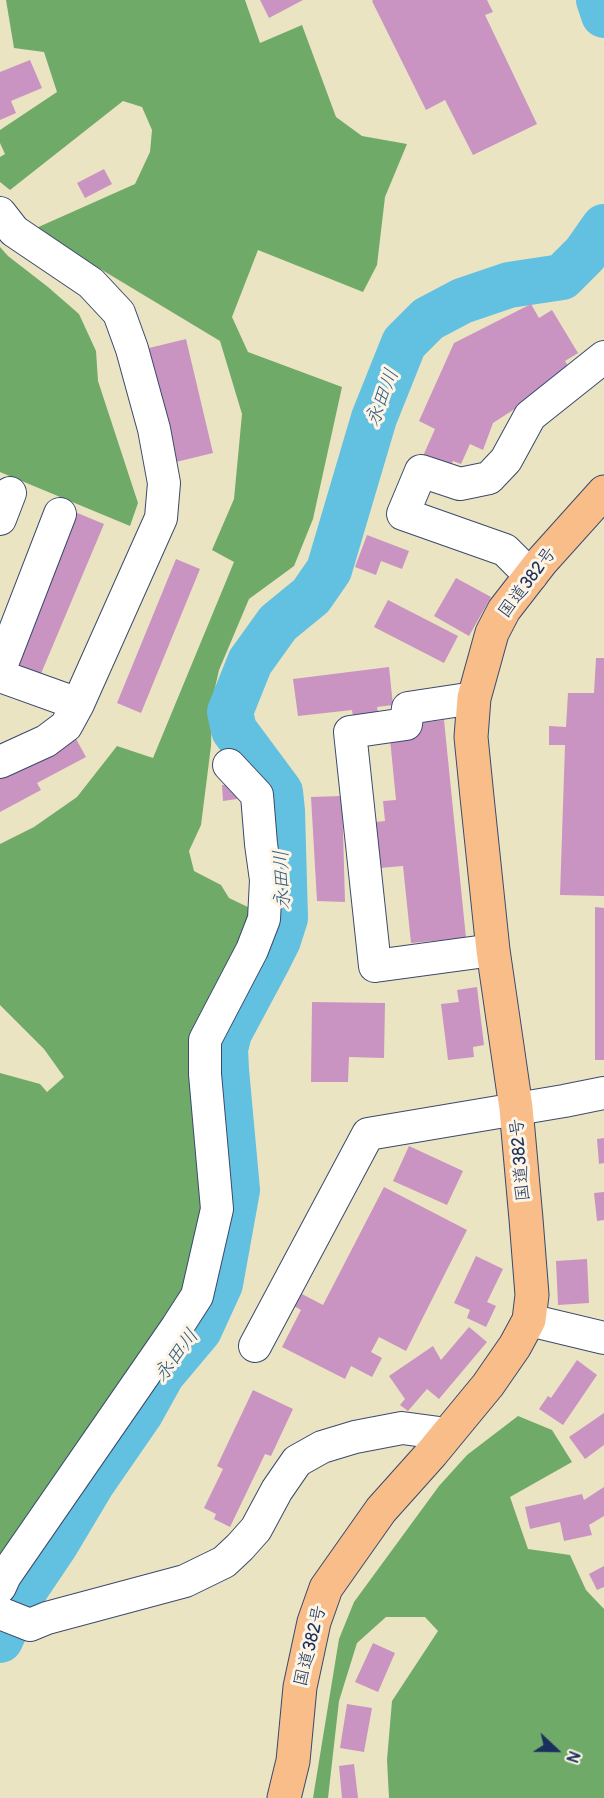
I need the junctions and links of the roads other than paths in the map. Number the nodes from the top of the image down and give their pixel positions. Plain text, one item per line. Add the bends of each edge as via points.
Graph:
1 (0, 213) edge
2 (604, 357) edge
3 (604, 492) edge
4 (60, 514) dead end
5 (531, 576) junction
6 (0, 669) edge
7 (0, 676) edge
8 (474, 698) junction
9 (78, 704) junction
10 (0, 762) edge
11 (229, 765) dead end
12 (493, 950) junction
13 (604, 1093) edge
14 (516, 1108) junction
15 (529, 1320) junction
16 (604, 1338) edge
17 (255, 1346) dead end
18 (447, 1434) junction
19 (0, 1587) edge
20 (11, 1618) edge
21 (284, 1798) edge

1 - 9 street via 14,231 92,283 119,313 154,429 164,483 161,518
2 - 5 street via 530,416 506,460 489,478 460,484 421,471 403,514 504,550
3 - 5 highway, 国道382号
4 - 6 street
5 - 8 highway, 国道382号 via 504,610 492,633
7 - 9 street
8 - 12 highway, 国道382号 via 471,737
8 - 12 street via 408,708 406,724 350,732 375,966
9 - 10 street via 66,726 46,741
11 - 19 street via 257,795 266,880 264,919 206,1040 205,1074 217,1209 197,1296
12 - 14 highway, 国道382号
13 - 14 street
14 - 15 highway, 国道382号 via 532,1295
14 - 17 street via 368,1134
15 - 16 street
15 - 18 highway, 国道382号 via 488,1385
18 - 20 street via 402,1428 322,1447 297,1461 256,1529 224,1562 185,1581 30,1625
18 - 21 highway, 国道382号 via 381,1510 326,1588 300,1686 293,1761

